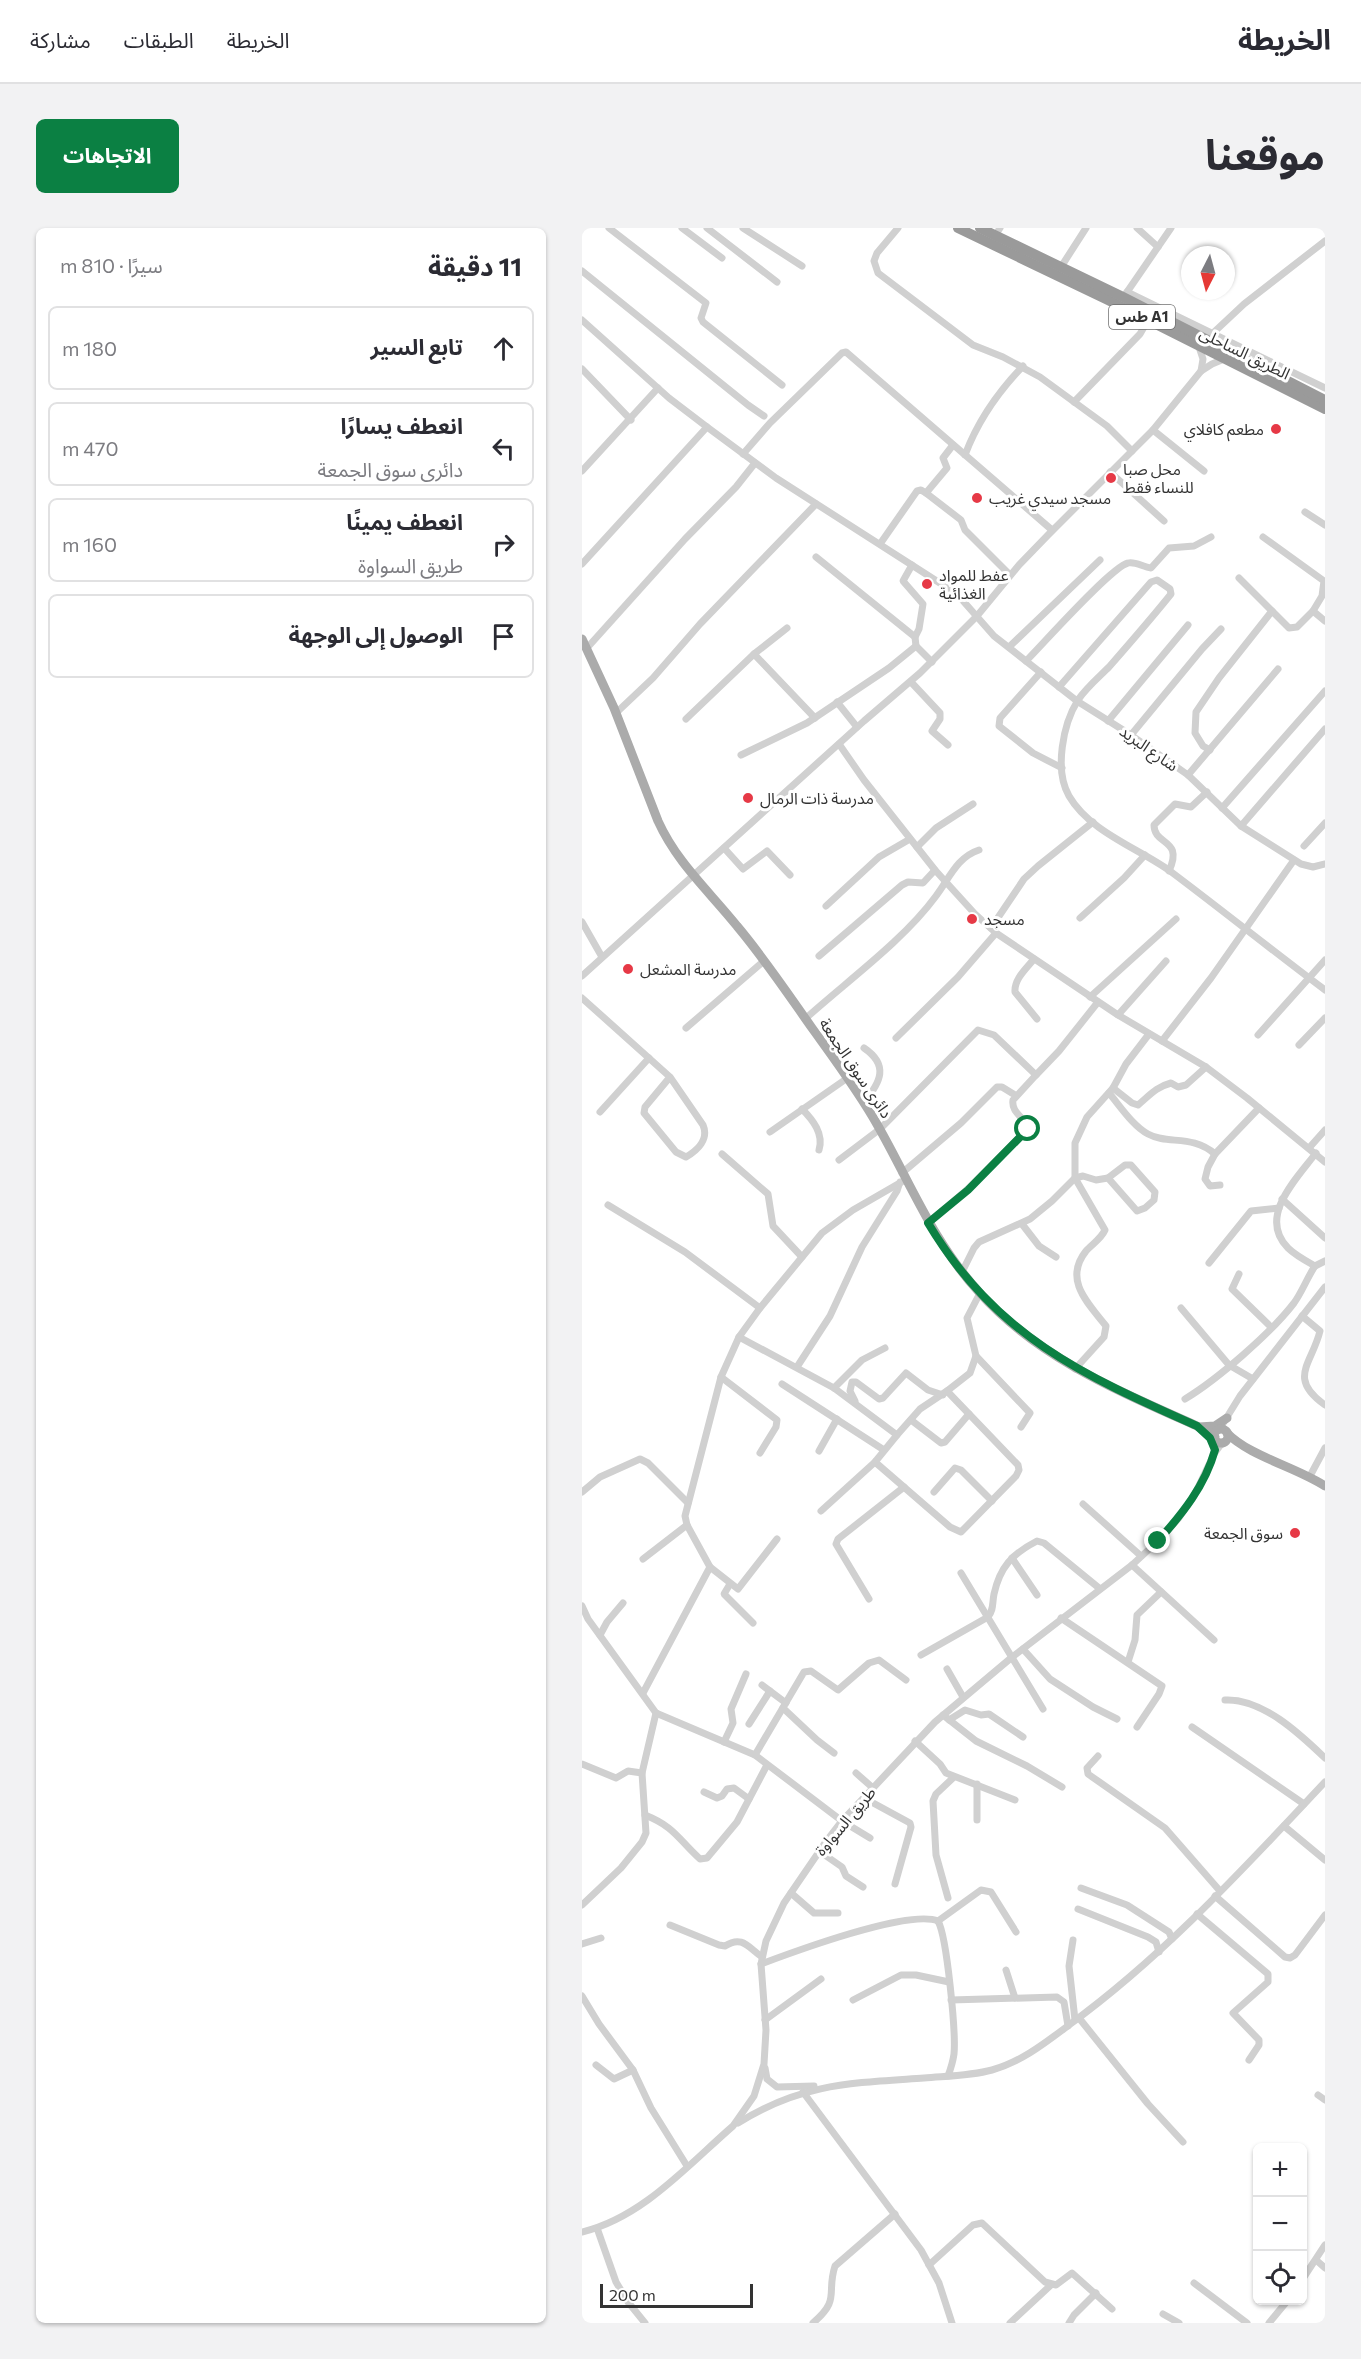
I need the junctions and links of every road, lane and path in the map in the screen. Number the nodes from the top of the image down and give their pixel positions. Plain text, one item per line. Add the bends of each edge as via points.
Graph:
1 (609, 228) edge
2 (682, 228) edge
3 (707, 228) edge
4 (743, 228) edge
5 (898, 228) edge
6 (958, 228) edge
7 (980, 228) edge
8 (1086, 228) edge
9 (1137, 228) edge
10 (1171, 228) edge
11 (752, 231) edge
12 (998, 232) edge
13 (1325, 241) edge
14 (1158, 247) junction
15 (722, 258) dead end
16 (802, 266) dead end
17 (1061, 267) junction
18 (582, 271) edge
19 (777, 282) dead end
20 (1118, 295) junction
21 (582, 320) edge
22 (1148, 320) junction
23 (1212, 334) junction
24 (1199, 347) junction
25 (1224, 359) junction
26 (1023, 366) junction
27 (582, 369) edge
28 (1201, 371) junction
29 (782, 385) dead end
30 (658, 388) junction
31 (1325, 388) edge
32 (1325, 400) edge
33 (1074, 402) junction
34 (1325, 409) edge
35 (764, 416) dead end
36 (631, 420) junction
37 (706, 427) junction
38 (1153, 430) junction
39 (954, 445) junction
40 (1132, 451) junction
41 (742, 454) junction
42 (965, 455) junction
43 (755, 463) junction
44 (582, 471) edge
45 (1204, 471) dead end
46 (1110, 472) junction
47 (926, 493) junction
48 (816, 504) junction
49 (1305, 512) dead end
50 (1164, 521) dead end
51 (1325, 525) edge
52 (1052, 530) junction
53 (1211, 537) dead end
54 (1263, 537) dead end
55 (880, 544) junction
56 (816, 557) dead end
57 (1100, 560) dead end
58 (582, 564) edge
59 (912, 565) junction
60 (1010, 575) junction
61 (1239, 578) dead end
62 (1272, 610) junction
63 (1313, 611) junction
64 (977, 616) junction
65 (1325, 621) edge
66 (1188, 625) dead end
67 (787, 628) dead end
68 (1221, 629) dead end
69 (915, 637) junction
70 (582, 639) edge
71 (916, 646) junction
72 (1009, 647) junction
73 (587, 648) junction
74 (754, 654) junction
75 (1026, 661) junction
76 (932, 662) junction
77 (1278, 669) dead end
78 (1041, 672) junction
79 (911, 682) junction
80 (1059, 687) junction
81 (1325, 691) edge
82 (1077, 701) junction
83 (837, 702) junction
84 (616, 713) junction
85 (815, 718) junction
86 (686, 719) dead end
87 (1108, 721) junction
88 (857, 727) junction
89 (1325, 729) edge
90 (1131, 735) junction
91 (839, 744) junction
92 (948, 745) dead end
93 (1210, 750) junction
94 (741, 755) dead end
95 (1062, 768) junction
96 (1188, 775) junction
97 (1207, 792) junction
98 (973, 804) dead end
99 (1222, 808) junction
100 (1093, 822) junction
101 (1325, 823) edge
102 (1241, 826) junction
103 (910, 839) junction
104 (1304, 846) dead end
105 (724, 848) junction
106 (917, 848) junction
107 (979, 850) dead end
108 (1144, 855) junction
109 (1325, 858) edge
110 (1293, 860) junction
111 (1322, 865) edge
112 (935, 870) junction
113 (1169, 871) junction
114 (790, 875) dead end
115 (693, 876) junction
116 (945, 879) junction
117 (826, 906) dead end
118 (1080, 918) dead end
119 (1176, 919) dead end
120 (582, 922) edge
121 (994, 930) junction
122 (1246, 930) junction
123 (819, 956) dead end
124 (602, 957) junction
125 (1034, 959) junction
126 (1325, 960) edge
127 (764, 961) junction
128 (1166, 961) dead end
129 (582, 976) edge
130 (1310, 979) junction
131 (1325, 990) edge
132 (1090, 997) junction
133 (582, 998) edge
134 (1098, 1002) junction
135 (1118, 1015) junction
136 (1325, 1018) edge
137 (805, 1019) junction
138 (1037, 1019) dead end
139 (686, 1028) dead end
140 (1149, 1034) junction
141 (1258, 1035) dead end
142 (896, 1038) dead end
143 (1162, 1041) junction
144 (1299, 1045) dead end
145 (864, 1048) dead end
146 (649, 1059) junction
147 (1206, 1067) junction
148 (1036, 1075) junction
149 (670, 1077) junction
150 (846, 1079) junction
151 (1111, 1090) junction
152 (1015, 1095) junction
153 (864, 1102) junction
154 (1259, 1108) junction
155 (802, 1109) junction
156 (600, 1112) dead end
157 (880, 1128) junction
158 (1325, 1130) edge
159 (770, 1132) dead end
160 (1309, 1148) junction
161 (819, 1150) dead end
162 (1316, 1153) junction
163 (722, 1154) dead end
164 (1215, 1154) junction
165 (839, 1160) dead end
166 (1325, 1162) edge
167 (902, 1178) junction
168 (1075, 1178) junction
169 (1108, 1178) junction
170 (1220, 1185) dead end
171 (1282, 1199) junction
172 (608, 1205) dead end
173 (1279, 1208) junction
174 (928, 1223) junction
175 (1022, 1224) junction
176 (1325, 1238) edge
177 (802, 1257) junction
178 (1056, 1257) dead end
179 (1325, 1261) edge
180 (1209, 1263) dead end
181 (1315, 1266) junction
182 (962, 1272) junction
183 (1239, 1274) dead end
184 (1325, 1287) edge
185 (980, 1293) junction
186 (760, 1308) junction
187 (1181, 1308) dead end
188 (1302, 1316) junction
189 (1271, 1326) junction
190 (739, 1337) junction
191 (885, 1348) dead end
192 (976, 1356) junction
193 (1229, 1365) junction
194 (796, 1366) junction
195 (1075, 1369) junction
196 (721, 1377) junction
197 (1253, 1379) junction
198 (783, 1384) dead end
199 (834, 1388) junction
200 (945, 1393) junction
201 (1185, 1399) dead end
202 (856, 1404) junction
203 (1325, 1405) edge
204 (969, 1414) junction
205 (1228, 1417) junction
206 (837, 1419) junction
207 (911, 1420) junction
208 (1021, 1427) dead end
209 (1201, 1428) junction
210 (897, 1436) junction
211 (1221, 1436) junction
212 (1325, 1448) edge
213 (884, 1450) junction
214 (819, 1451) dead end
215 (1214, 1452) junction
216 (760, 1454) dead end
217 (875, 1462) junction
218 (1310, 1476) junction
219 (1325, 1486) edge
220 (904, 1487) junction
221 (582, 1492) edge
222 (934, 1492) dead end
223 (992, 1501) junction
224 (688, 1503) junction
225 (1083, 1504) dead end
226 (821, 1511) dead end
227 (687, 1525) junction
228 (777, 1539) dead end
229 (1141, 1556) junction
230 (1012, 1558) junction
231 (643, 1559) dead end
232 (1132, 1565) junction
233 (710, 1567) junction
234 (962, 1573) dead end
235 (730, 1584) junction
236 (1099, 1588) junction
237 (1161, 1592) junction
238 (1037, 1595) dead end
239 (869, 1599) dead end
240 (623, 1603) dead end
241 (582, 1606) edge
242 (988, 1617) junction
243 (1061, 1618) junction
244 (753, 1623) dead end
245 (600, 1635) junction
246 (1214, 1640) dead end
247 (1023, 1648) junction
248 (921, 1655) dead end
249 (1011, 1658) junction
250 (1128, 1662) junction
251 (947, 1669) dead end
252 (746, 1674) dead end
253 (906, 1680) dead end
254 (762, 1685) dead end
255 (770, 1691) junction
256 (643, 1693) junction
257 (963, 1697) junction
258 (1225, 1700) dead end
259 (784, 1706) junction
260 (1043, 1709) dead end
261 (656, 1713) junction
262 (946, 1717) junction
263 (1117, 1719) dead end
264 (749, 1724) dead end
265 (1137, 1727) dead end
266 (1192, 1728) dead end
267 (1023, 1737) dead end
268 (915, 1741) junction
269 (724, 1742) junction
270 (834, 1753) dead end
271 (755, 1755) junction
272 (1098, 1756) dead end
273 (1325, 1758) edge
274 (582, 1764) edge
275 (767, 1765) junction
276 (642, 1773) junction
277 (856, 1773) dead end
278 (954, 1777) junction
279 (1325, 1782) edge
280 (977, 1784) junction
281 (1062, 1787) dead end
282 (873, 1788) junction
283 (704, 1792) dead end
284 (864, 1798) junction
285 (749, 1799) junction
286 (1016, 1800) dead end
287 (1304, 1804) junction
288 (645, 1815) junction
289 (977, 1820) dead end
290 (842, 1821) junction
291 (1284, 1826) junction
292 (870, 1838) dead end
293 (819, 1851) junction
294 (1325, 1860) edge
295 (895, 1884) dead end
296 (863, 1887) dead end
297 (1081, 1888) dead end
298 (791, 1893) junction
299 (1218, 1893) junction
300 (948, 1898) dead end
301 (582, 1905) edge
302 (1078, 1909) dead end
303 (838, 1913) dead end
304 (1197, 1914) junction
305 (1325, 1915) edge
306 (938, 1921) junction
307 (670, 1925) dead end
308 (1016, 1932) dead end
309 (601, 1938) dead end
310 (1172, 1939) junction
311 (1073, 1940) dead end
312 (582, 1944) edge
313 (1159, 1952) junction
314 (762, 1961) junction
315 (1006, 1970) dead end
316 (821, 1979) dead end
317 (949, 1982) junction
318 (582, 1996) edge
319 (1015, 1998) junction
320 (951, 2000) junction
321 (853, 2001) dead end
322 (1077, 2019) junction
323 (765, 2020) junction
324 (1068, 2026) junction
325 (1249, 2060) dead end
326 (765, 2061) junction
327 (596, 2066) dead end
328 (633, 2070) junction
329 (948, 2076) junction
330 (832, 2085) junction
331 (803, 2092) junction
332 (1318, 2095) dead end
333 (1325, 2100) edge
334 (733, 2126) junction
335 (1183, 2142) dead end
336 (687, 2166) junction
337 (895, 2214) junction
338 (597, 2228) junction
339 (582, 2232) edge
340 (1325, 2245) edge
341 (1316, 2260) junction
342 (929, 2265) junction
343 (1325, 2268) edge
344 (1307, 2273) edge
345 (1194, 2283) dead end
346 (1051, 2285) junction
347 (1096, 2293) junction
348 (1285, 2305) edge
349 (1112, 2309) dead end
350 (1163, 2314) dead end
351 (815, 2322) edge
352 (645, 2323) edge
353 (952, 2323) edge
354 (1010, 2323) edge
355 (1070, 2323) edge
356 (1179, 2323) edge
357 (1246, 2323) edge
358 (1269, 2323) edge

1 - 29 street via 706,303 701,318 704,322
2 - 15 street
3 - 19 street
4 - 11 street
5 - 26 street via 877,254 874,261 878,273 973,345
6 - 20 highway, الطريق الساحلى / طس A1
7 - 12 highway, الطريق الساحلى / طس A1
8 - 17 street
9 - 14 street
10 - 14 street
11 - 16 street
12 - 17 highway, الطريق الساحلى / طس A1
13 - 23 street
14 - 20 street
17 - 20 highway, الطريق الساحلى / طس A1
18 - 35 street
20 - 22 highway, الطريق الساحلى / طس A1
20 - 23 street
20 - 32 highway, الطريق الساحلى / طس A1
21 - 30 street, شارع البريد
22 - 24 highway, الطريق الساحلى / طس A1
22 - 33 street via 1140,334
23 - 31 street
24 - 25 highway, الطريق الساحلى / طس A1
24 - 28 street
25 - 28 street
25 - 34 highway, الطريق الساحلى / طس A1
26 - 33 street
26 - 42 street via 982,417
27 - 36 street
28 - 38 street
30 - 36 street
30 - 37 street, شارع البريد
33 - 40 street
36 - 44 street
37 - 41 street, شارع البريد
37 - 58 street
38 - 40 street
38 - 45 street
39 - 41 street via 846,352
39 - 42 street
39 - 47 street via 943,458 947,468
40 - 46 street
41 - 43 street, شارع البريد
42 - 52 street
43 - 48 street, شارع البريد
43 - 73 street
46 - 50 street
46 - 52 street
47 - 55 street via 917,491
47 - 60 street via 961,520 965,530
48 - 55 street, شارع البريد
48 - 84 street
49 - 51 street
52 - 60 street
53 - 75 street via 1194,546 1169,548 1151,568 1126,563
54 - 63 street via 1324,581 1322,596
55 - 59 street, شارع البريد
56 - 69 street
57 - 72 street
59 - 64 street, شارع البريد via 957,594
59 - 69 street via 903,581 923,604
60 - 64 street
61 - 62 street
62 - 63 street via 1292,629
62 - 93 street via 1196,712 1195,733
63 - 65 street
64 - 72 street, شارع البريد
64 - 76 street
66 - 87 street
67 - 74 street
68 - 90 street
69 - 71 street
70 - 73 main road, دائرى سوق الجمعة
71 - 76 street
71 - 83 street
72 - 75 street, شارع البريد
73 - 84 main road, دائرى سوق الجمعة
74 - 85 street
74 - 86 street
75 - 78 street, شارع البريد
76 - 79 street
77 - 93 street
78 - 80 street, شارع البريد
78 - 95 street via 1000,718 999,726 1033,753
79 - 88 street
79 - 92 street via 940,713 932,731
80 - 82 street, شارع البريد
80 - 82 street via 1151,582 1157,580 1170,589 1171,594 1136,637
81 - 99 street
82 - 87 street, شارع البريد
82 - 95 street via 1067,726
83 - 85 street
83 - 88 street
84 - 115 main road, دائرى سوق الجمعة via 662,831
85 - 94 street
87 - 90 street, شارع البريد
88 - 91 street
89 - 102 street
90 - 96 street, شارع البريد
91 - 103 street
91 - 105 street
93 - 96 street
95 - 100 street via 1068,794
96 - 97 street, شارع البريد
97 - 99 street, شارع البريد
97 - 113 street via 1191,807 1175,804 1154,825 1172,849 1174,860
98 - 106 street via 936,828
99 - 102 street, شارع البريد
100 - 108 street
100 - 121 street via 1024,879
101 - 104 street
102 - 110 street, شارع البريد
103 - 106 street
103 - 117 street via 879,858
105 - 114 street via 743,869 767,851
105 - 115 street
106 - 112 street
107 - 116 street via 967,855
108 - 113 street
108 - 118 street
109 - 111 street
110 - 111 street, شارع البريد via 1305,866
110 - 122 street
112 - 116 street
112 - 123 street via 923,883 902,885
113 - 122 street
115 - 124 street
115 - 127 main road, دائرى سوق الجمعة
116 - 121 street
116 - 137 street via 916,919
119 - 132 street
120 - 124 street
121 - 125 street
121 - 142 street via 958,977
122 - 130 street
122 - 143 street
124 - 129 street
125 - 132 street
125 - 138 street via 1014,987
126 - 130 street
127 - 137 main road, دائرى سوق الجمعة
127 - 139 street
128 - 135 street
130 - 131 street
130 - 141 street
132 - 134 street
133 - 146 street
134 - 135 street
134 - 148 street
135 - 140 street
136 - 144 street
137 - 150 main road, دائرى سوق الجمعة
140 - 143 street
140 - 151 street
143 - 147 street
145 - 153 street via 874,1055 880,1079
146 - 149 street
146 - 156 street
147 - 151 street via 1186,1085 1162,1086 1138,1105
147 - 154 street
148 - 152 street
148 - 157 street via 994,1035 978,1030
149 - 149 street via 706,1132 704,1141 686,1157 676,1152 644,1113
150 - 153 main road, دائرى سوق الجمعة
150 - 155 street
151 - 164 street via 1150,1135 1188,1141
151 - 168 street via 1079,1132 1074,1153
152 - 167 street via 998,1087
152 - 174 street via 1012,1106 1028,1125 1026,1132 968,1190
153 - 157 main road, دائرى سوق الجمعة
154 - 160 street
154 - 164 street
155 - 159 street
155 - 161 street via 818,1132
157 - 165 street
157 - 167 main road, دائرى سوق الجمعة
158 - 160 street
160 - 162 street
162 - 166 street
162 - 171 street
163 - 177 street via 768,1194 772,1226
164 - 170 street via 1205,1179 1210,1186
167 - 174 main road, دائرى سوق الجمعة
167 - 177 street via 822,1233
167 - 194 street via 862,1247 830,1316
168 - 169 street
168 - 175 street
168 - 195 street via 1105,1230 1079,1264 1077,1286 1107,1331
169 - 169 street via 1137,1210 1154,1200 1155,1192 1131,1165
171 - 173 street
171 - 176 street
172 - 186 street via 685,1252
173 - 180 street via 1251,1211
173 - 181 street via 1280,1237 1288,1248
174 - 182 main road, دائرى سوق الجمعة
175 - 178 street via 1039,1246
175 - 182 street via 980,1242
177 - 186 street
179 - 181 street
181 - 189 street via 1294,1303
182 - 185 main road, دائرى سوق الجمعة
183 - 189 street via 1232,1289
184 - 188 street
185 - 192 street via 967,1318
185 - 195 main road, دائرى سوق الجمعة via 1020,1331
186 - 190 street
187 - 193 street
188 - 197 street
188 - 203 street via 1320,1331 1303,1378 1313,1396
189 - 193 street
190 - 194 street
190 - 196 street
191 - 199 street via 862,1360
192 - 200 street via 970,1373
192 - 208 street via 1030,1413
193 - 197 street
193 - 201 street
194 - 199 street
195 - 209 main road, دائرى سوق الجمعة
196 - 216 street via 777,1420
196 - 224 street
197 - 205 street
198 - 206 street
199 - 202 street
200 - 202 street via 928,1390 906,1373 879,1399 852,1382 850,1391
200 - 204 street
200 - 207 street via 920,1409
202 - 210 street
204 - 207 street via 941,1443
204 - 223 street via 1018,1465 1016,1476
205 - 209 main road via 1215,1426
205 - 211 street
206 - 213 street
206 - 214 street
207 - 210 street
209 - 211 main road, دائرى سوق الجمعة
209 - 215 main road
210 - 213 street
211 - 215 street
211 - 218 main road, دائرى سوق الجمعة
212 - 218 street
213 - 217 street
215 - 229 street, طريق السواوة via 1185,1509
217 - 220 street
217 - 226 street
218 - 219 main road
220 - 223 street via 956,1532 961,1532
220 - 239 street via 836,1544
221 - 224 street via 600,1477 640,1459
222 - 223 street via 955,1468
224 - 227 street
225 - 229 street
227 - 231 street
227 - 233 street
228 - 235 street via 738,1589
229 - 232 street, طريق السواوة
230 - 236 street via 1037,1541 1044,1543
230 - 238 street
230 - 242 street via 1003,1565
232 - 236 street, طريق السواوة
232 - 237 street
233 - 235 street
233 - 256 street
234 - 242 street
235 - 244 street via 724,1594
236 - 243 street, طريق السواوة
237 - 246 street
237 - 250 street via 1137,1615
240 - 245 street
241 - 245 street
242 - 248 street
242 - 249 street
243 - 247 street, طريق السواوة
243 - 250 street
245 - 256 street
247 - 249 street, طريق السواوة
247 - 263 street via 1050,1679
249 - 257 street, طريق السواوة
249 - 260 street
250 - 265 street via 1162,1686
251 - 257 street
252 - 269 street via 731,1709 733,1723
253 - 259 street via 879,1660 869,1663 838,1690 808,1670
254 - 255 street
255 - 259 street
255 - 264 street
256 - 261 street
257 - 262 street, طريق السواوة
258 - 273 street via 1241,1699 1286,1723
259 - 270 street
259 - 271 street
261 - 269 street
261 - 276 street
262 - 267 street via 964,1710 989,1714
262 - 268 street, طريق السواوة
262 - 281 street via 976,1740
266 - 287 street
268 - 278 street
268 - 282 street, طريق السواوة
269 - 271 street
271 - 275 street
272 - 299 street via 1087,1768 1088,1774 1165,1828
274 - 276 street via 616,1778 628,1771
275 - 285 street
275 - 290 street
276 - 288 street
277 - 282 street
278 - 280 street
278 - 300 street via 933,1801 936,1855
279 - 287 street
280 - 286 street
280 - 289 street
282 - 284 street, طريق السواوة
283 - 285 street via 717,1798 734,1788
284 - 290 street, طريق السواوة
284 - 295 street via 910,1823
285 - 288 street via 730,1833 707,1858 700,1858 680,1836
287 - 291 street
288 - 301 street via 642,1842
290 - 292 street
290 - 293 street, طريق السواوة
291 - 294 street
291 - 299 street
293 - 296 street
293 - 298 street, طريق السواوة
297 - 310 street via 1127,1905 1169,1932
298 - 303 street via 814,1913
298 - 314 street, طريق السواوة via 769,1932
299 - 304 street
299 - 305 street via 1285,1957 1295,1955
302 - 313 street via 1148,1937 1156,1942
304 - 310 street
304 - 325 street via 1268,1974 1268,1982 1233,2013 1259,2040
306 - 308 street via 981,1890 987,1890
306 - 314 street via 916,1918
306 - 317 street
307 - 314 street via 720,1945 739,1940
309 - 312 street
310 - 313 street
311 - 322 street via 1069,1966
313 - 322 street
314 - 323 street, طريق السواوة
315 - 319 street
316 - 323 street
317 - 320 street
317 - 321 street via 901,1975
318 - 328 street
319 - 320 street
319 - 324 street via 1057,1997 1064,2002
320 - 329 street via 955,2051
322 - 324 street
322 - 335 street
323 - 326 street, طريق السواوة
324 - 329 street via 1004,2066
326 - 330 street via 767,2079 777,2087
326 - 334 street, طريق السواوة via 754,2096
327 - 328 street via 614,2079
328 - 336 street
329 - 330 street
330 - 331 street
331 - 334 street
331 - 337 street
332 - 333 street
334 - 336 street, طريق السواوة
336 - 338 street, طريق السواوة via 626,2216
337 - 342 street
337 - 351 street via 835,2266 831,2302
338 - 339 street, طريق السواوة
338 - 352 street via 616,2282
340 - 341 street
341 - 343 street
341 - 344 street
342 - 346 street via 973,2225 981,2223
342 - 353 street
345 - 357 street
346 - 347 street via 1072,2273
346 - 354 street
347 - 349 street
347 - 355 street
348 - 358 street
350 - 356 street

